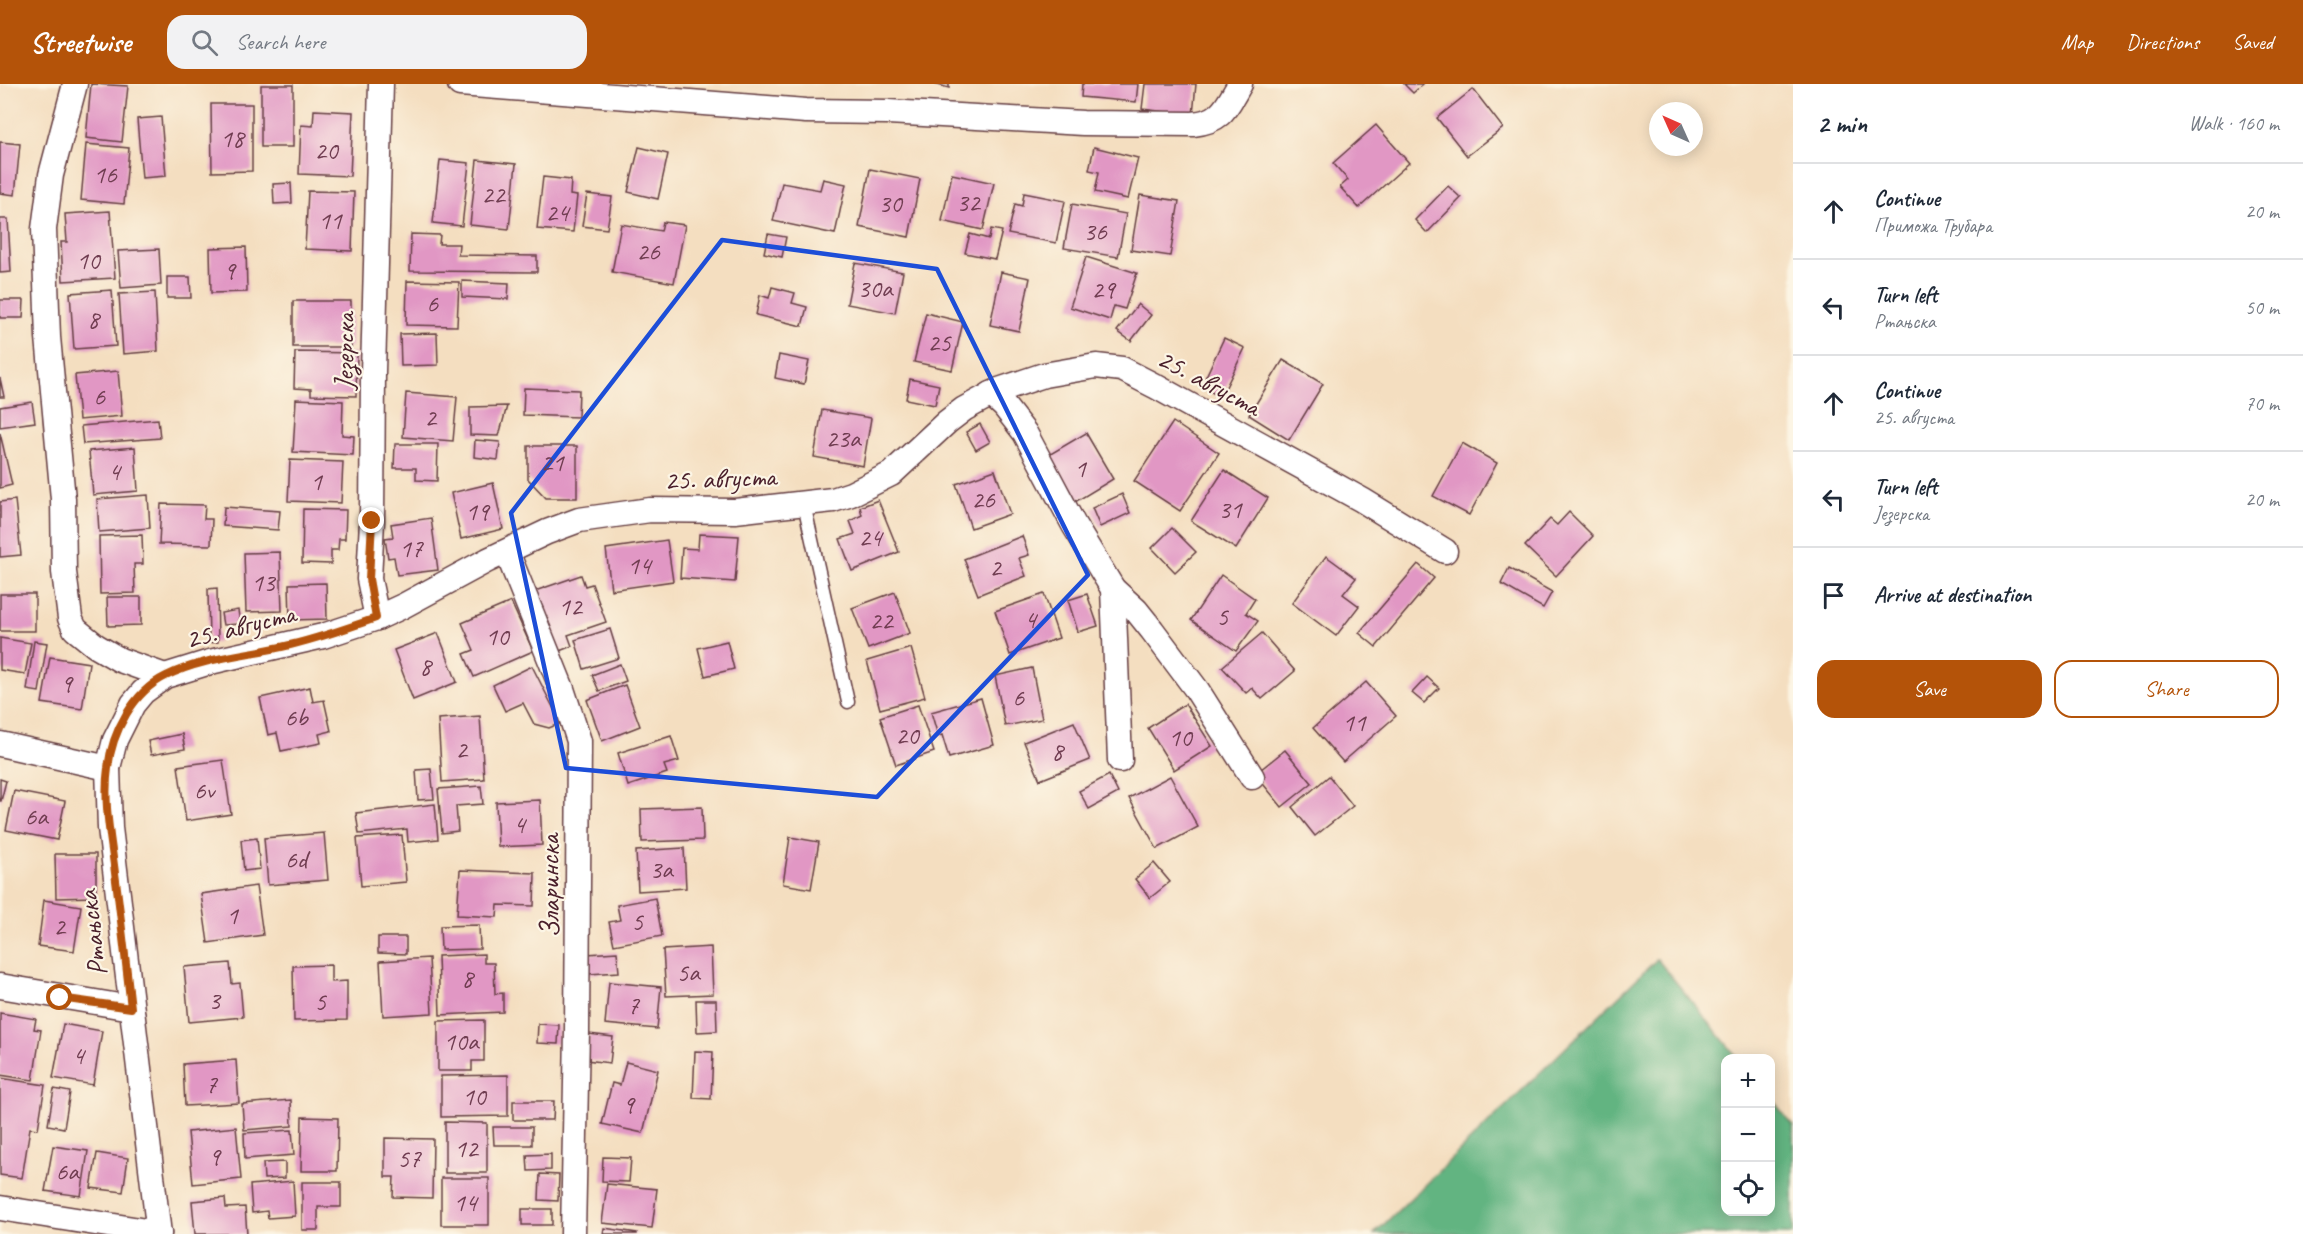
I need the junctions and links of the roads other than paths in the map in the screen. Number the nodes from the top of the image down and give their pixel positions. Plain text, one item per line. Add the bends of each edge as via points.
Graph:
1 (75, 84) edge
2 (381, 84) edge
3 (460, 84) edge
4 (1240, 84) edge
5 (991, 394) junction
6 (804, 504) junction
7 (1445, 551) dead end
8 (507, 552) junction
9 (1113, 589) junction
10 (376, 618) junction
11 (165, 676) junction
12 (848, 702) dead end
13 (0, 744) edge
14 (1120, 760) dead end
15 (108, 768) junction
16 (1252, 777) dead end
17 (0, 986) edge
18 (131, 1008) junction
19 (0, 1208) edge
20 (159, 1233) edge
21 (573, 1234) edge

1 - 11 street via 51,175 44,229 48,337 70,618 75,629 96,646 120,660
2 - 10 street, Језерска via 369,579
3 - 4 street via 806,111 1193,124 1218,116
5 - 6 street, 25. августа via 947,422 891,474 851,494
5 - 7 street, 25. августа via 1061,372 1096,366 1122,369 1362,500
5 - 9 street via 1025,433
6 - 8 street, 25. августа via 735,511 650,510 597,517 547,531
6 - 12 lane
8 - 10 street, 25. августа
8 - 21 street, Зларинска via 579,741
9 - 14 street
9 - 16 street via 1136,610 1178,664
10 - 11 street, 25. августа via 323,636
11 - 15 street, 25. августа via 133,704 115,740
13 - 15 street
15 - 18 street, Ртањска via 110,828
17 - 18 street
18 - 20 street, Ртањска
19 - 20 street

